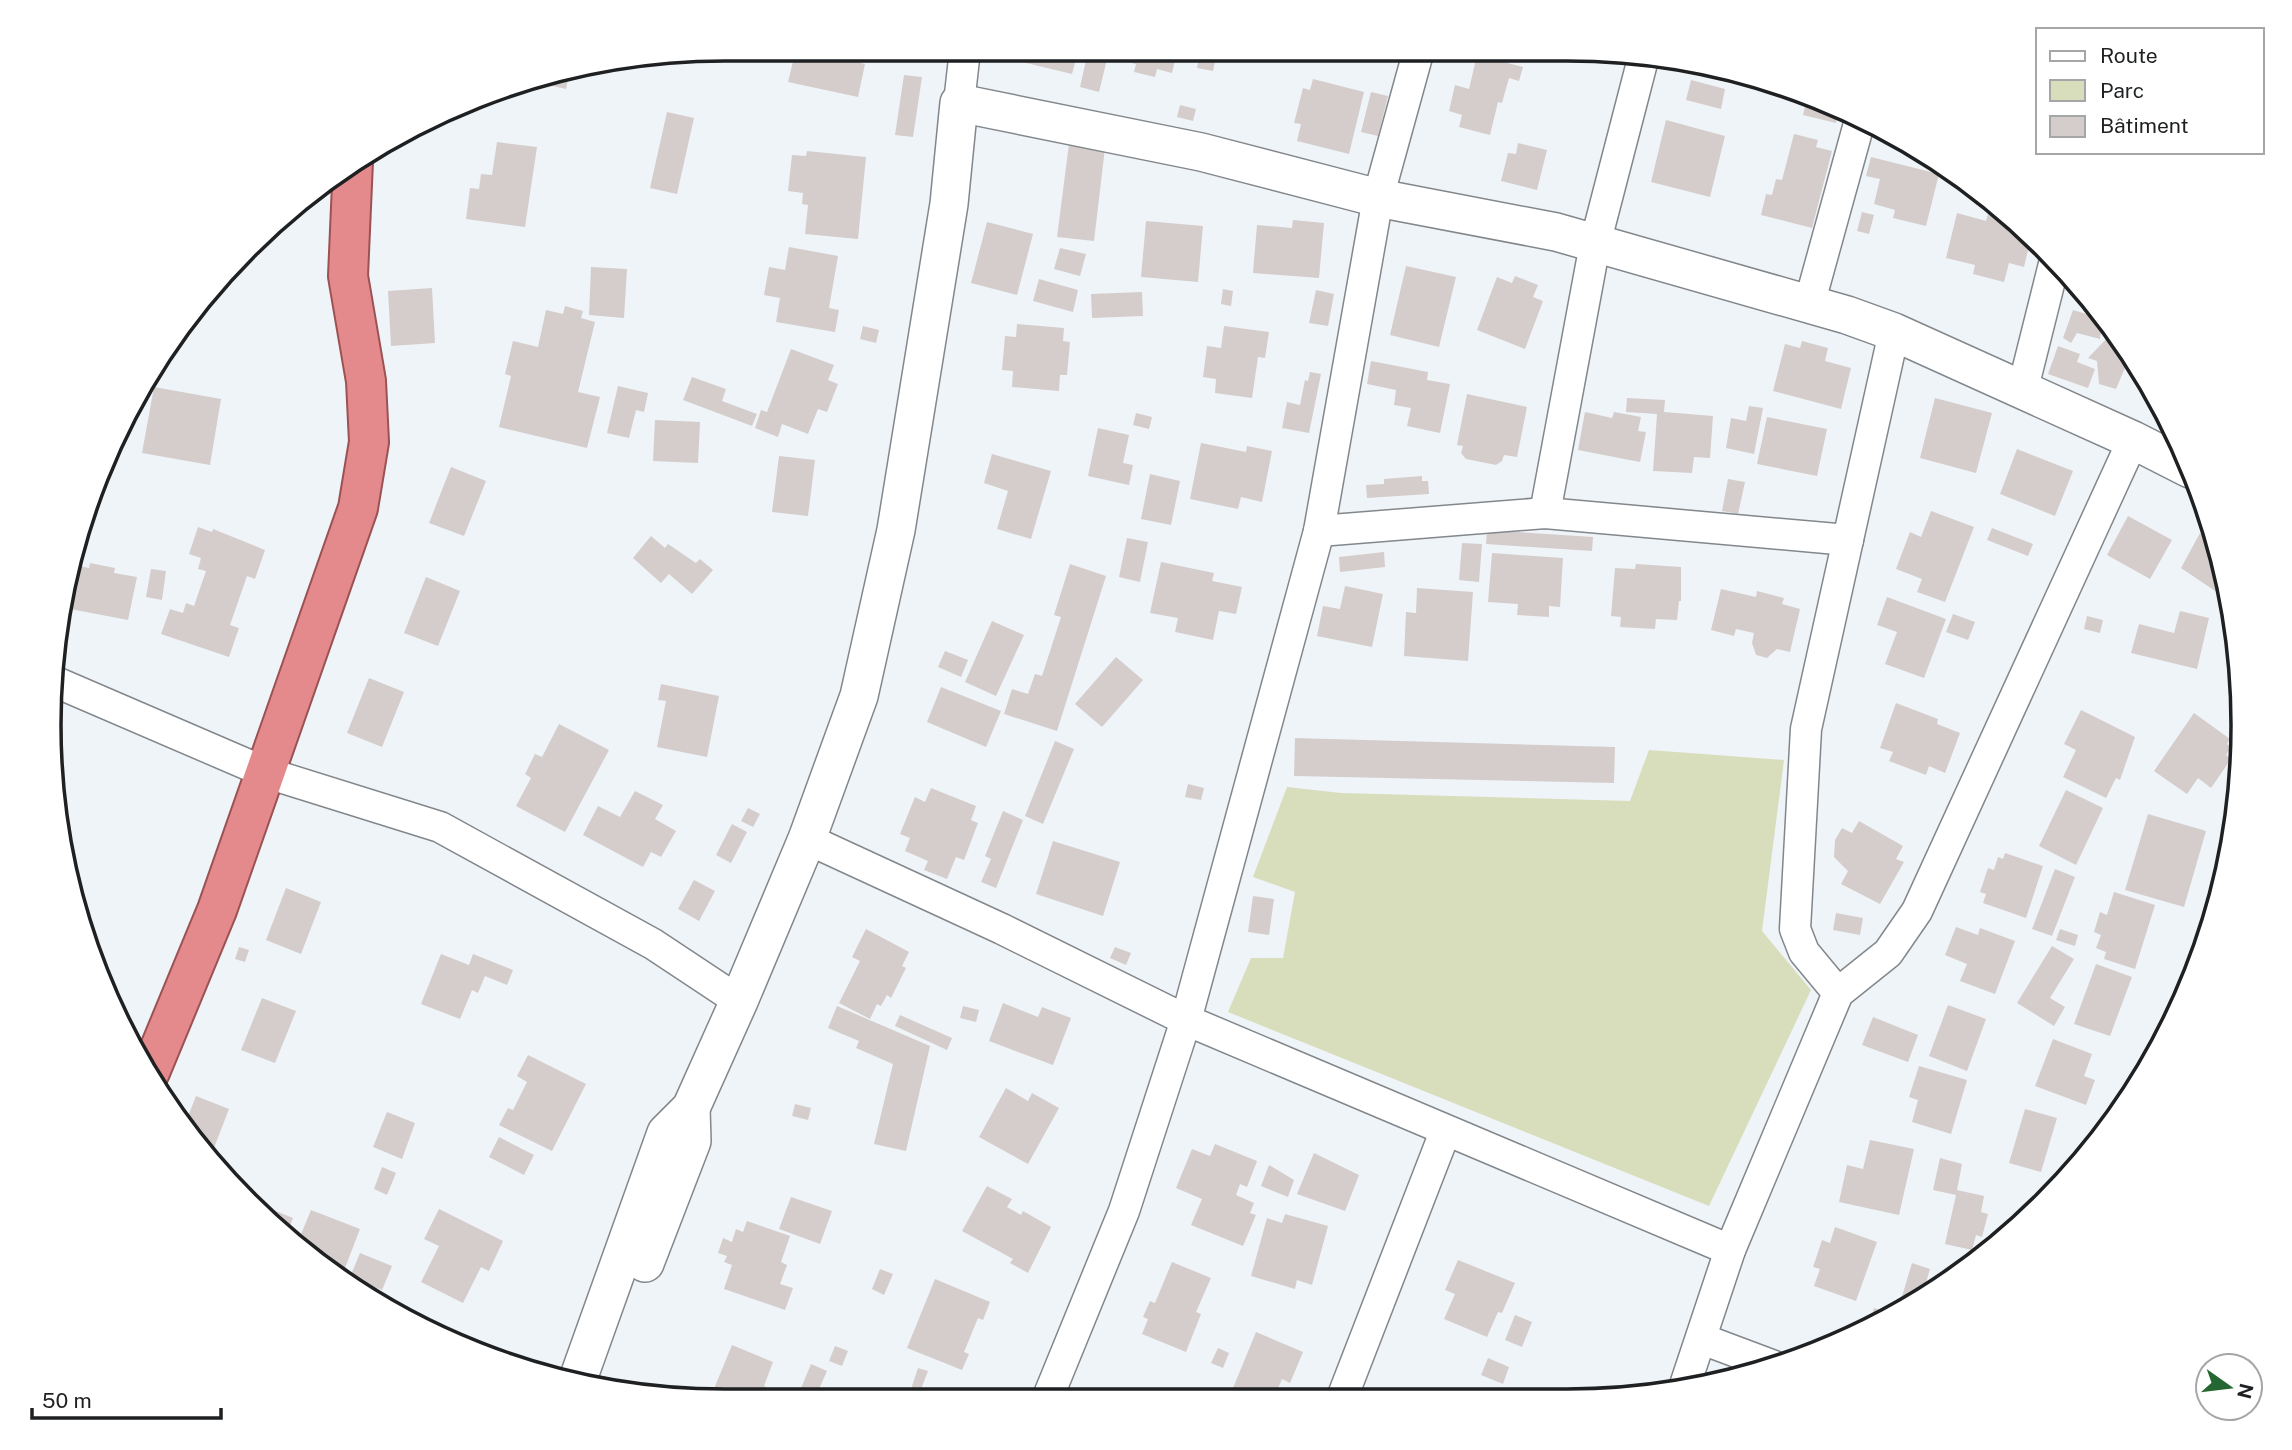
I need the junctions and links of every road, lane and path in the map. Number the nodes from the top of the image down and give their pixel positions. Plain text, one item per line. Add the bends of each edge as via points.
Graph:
1 (964, 61) edge
2 (1416, 61) edge
3 (1641, 66) edge
4 (959, 103) junction
5 (1858, 128) edge
6 (352, 176) edge
7 (1378, 198) junction
8 (1595, 244) junction
9 (2052, 272) edge
10 (1809, 305) junction
11 (1894, 332) junction
12 (2022, 392) junction
13 (2133, 440) junction
14 (2174, 458) edge
15 (1545, 513) junction
16 (1319, 531) junction
17 (1848, 540) junction
18 (63, 685) edge
19 (267, 773) junction
20 (807, 839) junction
21 (1838, 993) junction
22 (739, 1001) junction
23 (1186, 1020) junction
24 (154, 1063) edge
25 (1445, 1132) junction
26 (1730, 1250) junction
27 (634, 1258) junction
28 (1702, 1339) junction
29 (1759, 1360) edge
30 (581, 1373) edge
31 (602, 1377) edge
32 (1688, 1377) edge
33 (1051, 1389) edge
34 (1345, 1389) edge

1 - 4 street
2 - 7 street
3 - 8 street
4 - 7 street via 1201,152
4 - 20 street via 948,204 896,530 859,696
5 - 10 street
6 - 19 highway via 348,276 366,381 369,442 358,508
7 - 8 street via 1556,232
7 - 16 street
8 - 10 street
8 - 15 street
9 - 12 street
10 - 11 street
11 - 12 street
11 - 17 street
12 - 13 street
13 - 14 street
13 - 21 street via 1917,911 1888,953
15 - 16 street
15 - 17 street
16 - 23 street
17 - 21 street via 1806,729 1795,929 1804,952
18 - 19 street
19 - 22 street via 440,827 653,944
19 - 24 highway
20 - 22 street
20 - 23 street
21 - 26 street
22 - 27 street via 691,1108 666,1133
23 - 25 street
23 - 33 street via 1124,1211
25 - 26 street
25 - 34 street
26 - 28 street
27 - 30 street
27 - 31 street
28 - 29 street
28 - 32 street

